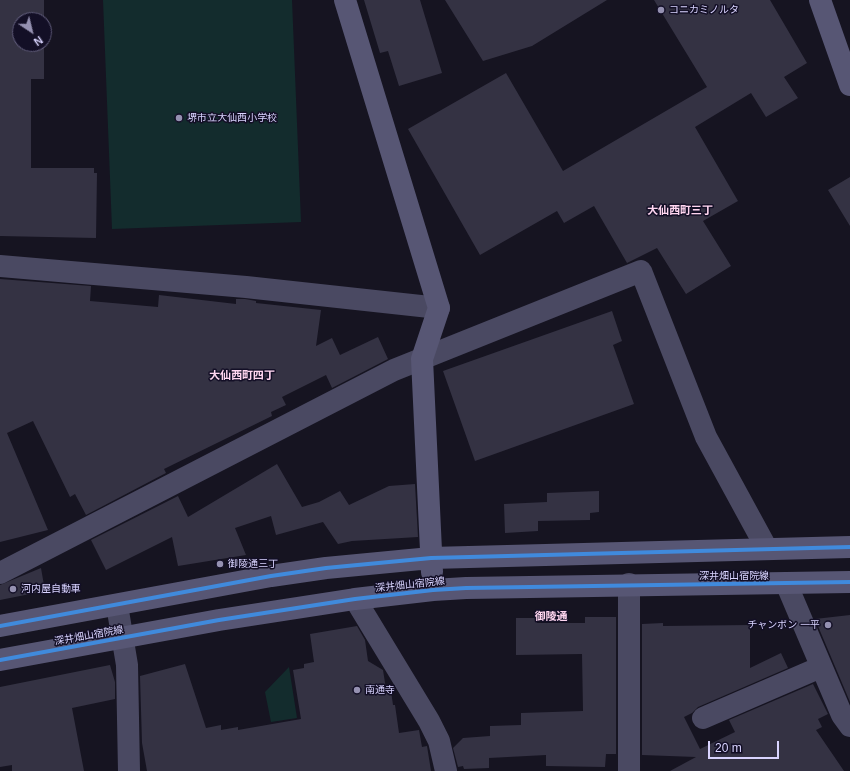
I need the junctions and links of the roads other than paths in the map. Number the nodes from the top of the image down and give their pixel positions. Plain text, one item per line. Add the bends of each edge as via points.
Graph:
1 (345, 0) edge
2 (820, 0) edge
3 (850, 86) edge
4 (0, 266) edge
5 (439, 308) junction
6 (422, 359) junction
7 (850, 547) edge
8 (767, 549) junction
9 (431, 558) junction
10 (0, 573) edge
11 (850, 582) edge
12 (786, 583) junction
13 (629, 584) junction
14 (432, 590) junction
15 (355, 599) junction
16 (117, 605) junction
17 (0, 626) edge
18 (123, 638) junction
19 (0, 660) edge
20 (822, 667) junction
21 (703, 718) dead end
22 (850, 726) edge
23 (129, 771) edge
24 (446, 771) edge
25 (629, 771) edge

1 - 5 main road
2 - 3 main road
4 - 5 street via 246,287
5 - 6 main road
6 - 8 street via 641,271 706,437
6 - 9 main road
6 - 10 street via 387,374
7 - 8 main road
8 - 9 main road
9 - 14 main road
9 - 16 main road via 318,569
11 - 12 main road, 深井畑山宿院線
12 - 13 main road, 深井畑山宿院線
12 - 20 street
13 - 14 main road, 深井畑山宿院線
13 - 25 street
14 - 15 main road, 深井畑山宿院線
15 - 18 main road, 深井畑山宿院線
15 - 24 street via 429,721 439,742
16 - 17 main road
16 - 18 street
18 - 19 main road, 深井畑山宿院線
18 - 23 street via 127,665
20 - 21 street
20 - 22 street via 842,715

